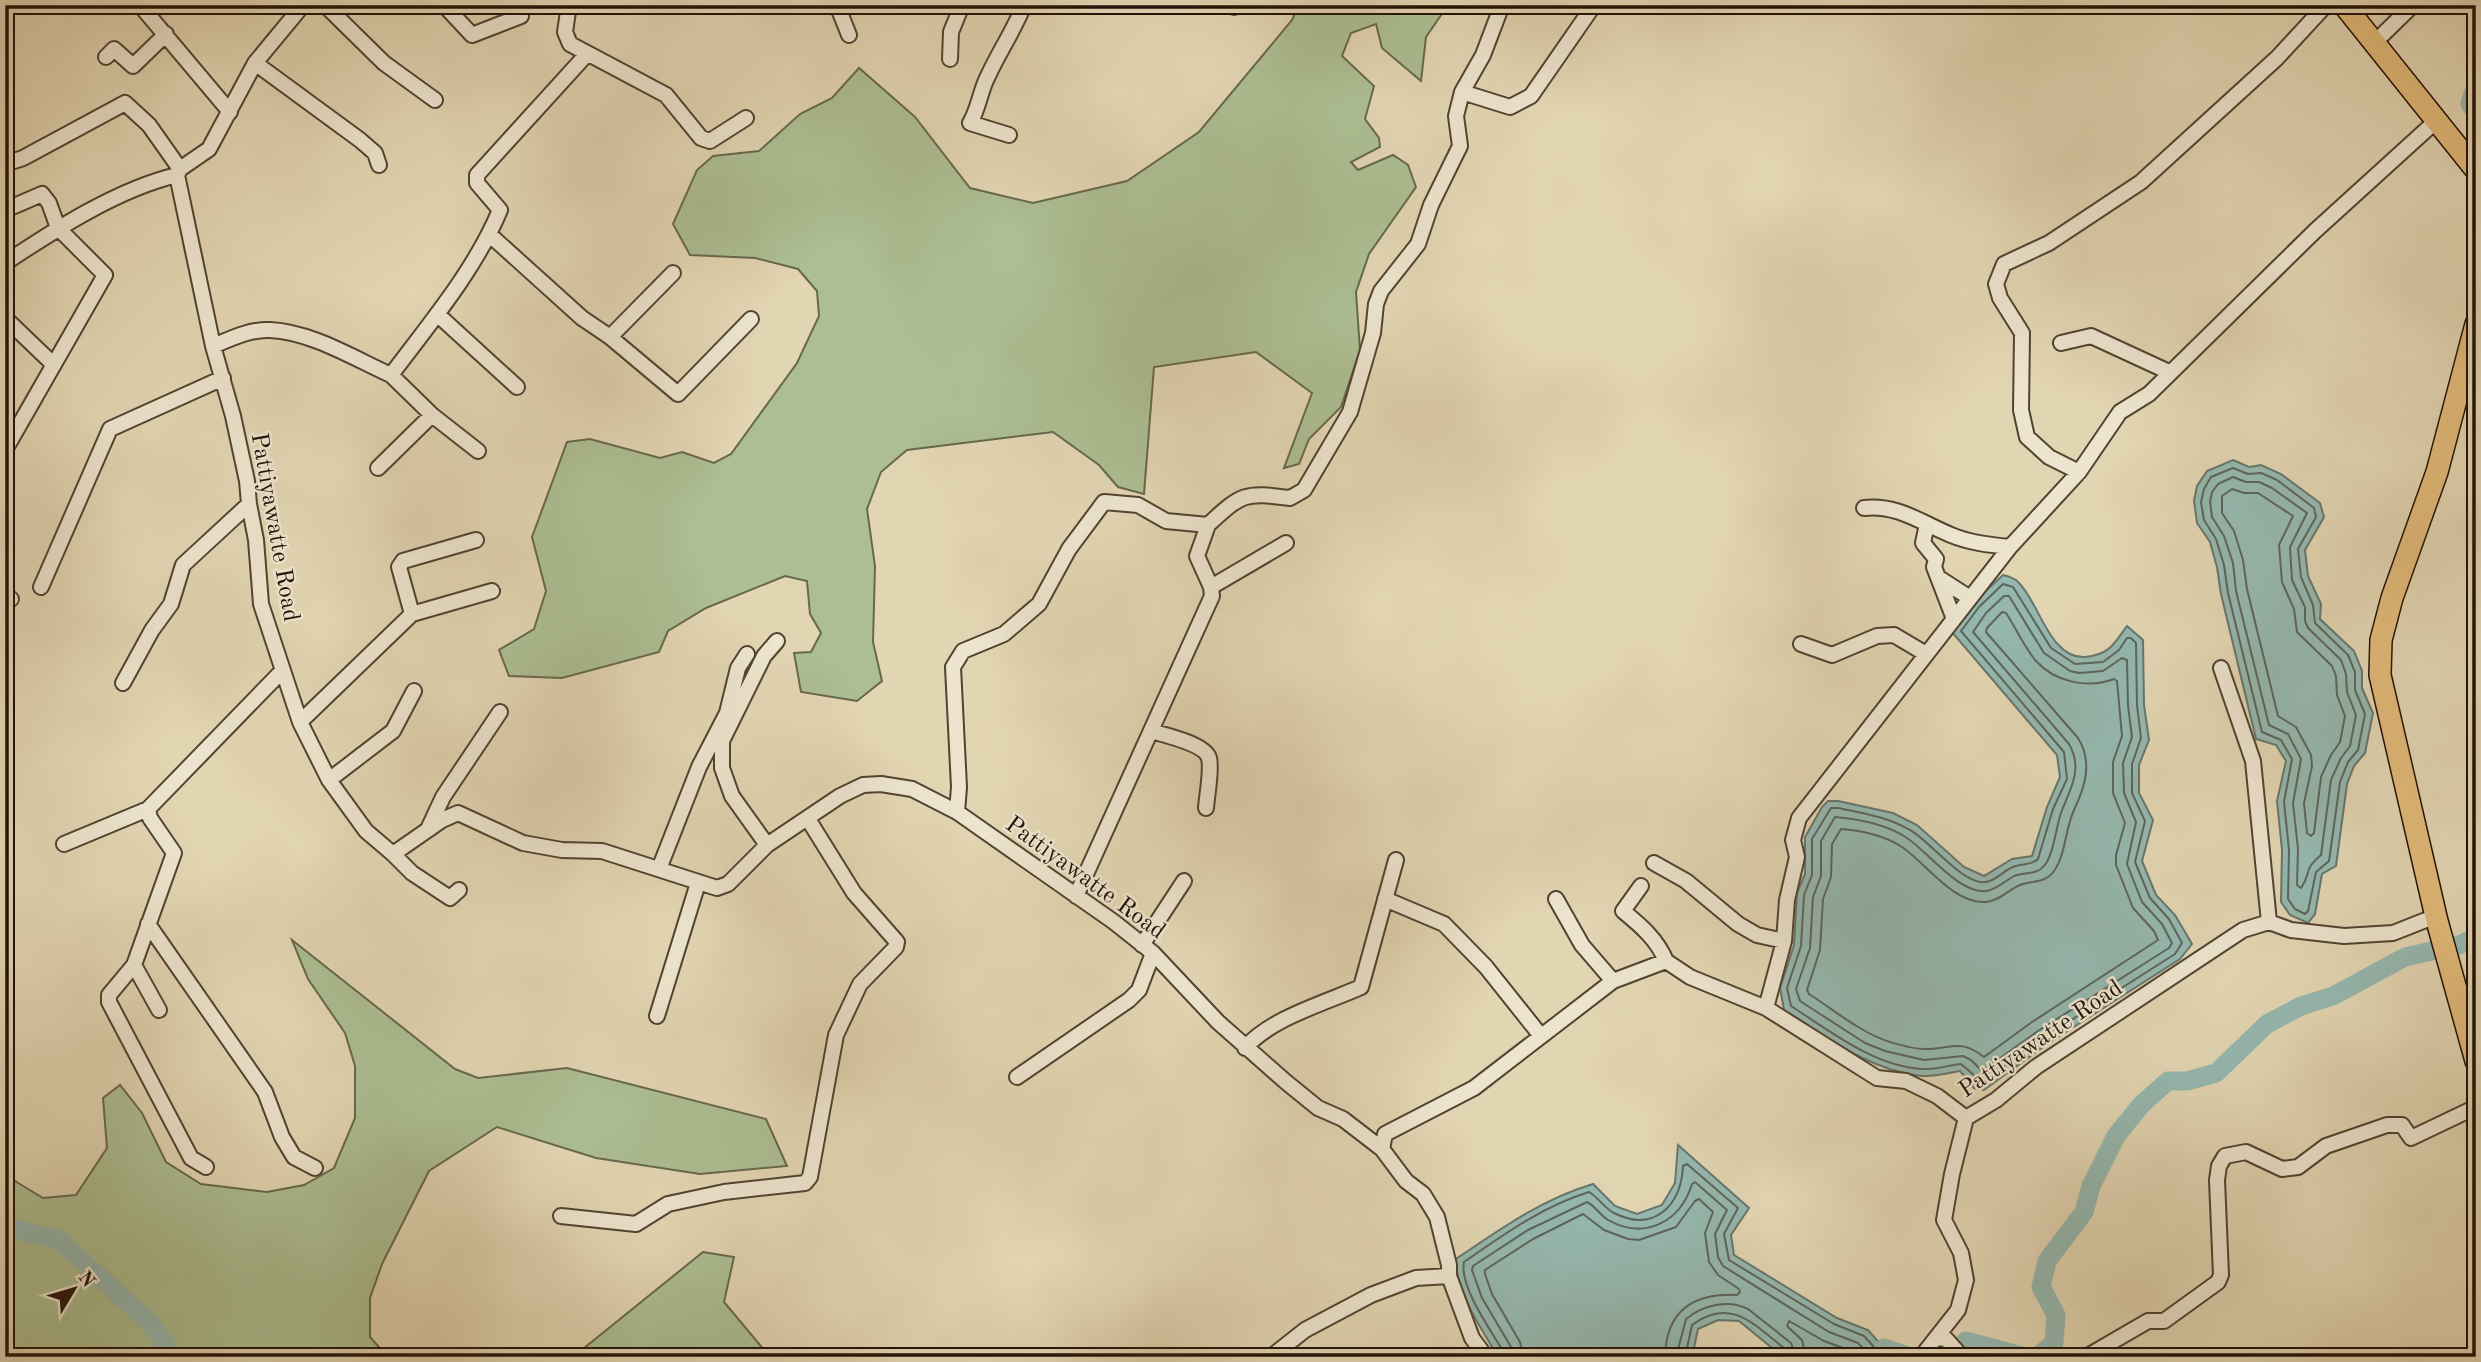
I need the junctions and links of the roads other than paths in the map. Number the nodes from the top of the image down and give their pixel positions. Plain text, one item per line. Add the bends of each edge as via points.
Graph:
1 (140, 5) edge
2 (303, 5) edge
3 (325, 5) edge
4 (444, 5) edge
5 (569, 5) edge
6 (837, 5) edge
7 (962, 5) edge
8 (1024, 5) edge
9 (1502, 5) edge
10 (1594, 5) edge
11 (2326, 5) edge
12 (2344, 5) edge
13 (2413, 5) edge
14 (522, 16) dead end
15 (166, 34) junction
16 (849, 35) dead end
17 (2374, 43) junction
18 (587, 54) junction
19 (106, 57) dead end
20 (950, 58) dead end
21 (255, 63) junction
22 (1462, 93) junction
23 (435, 100) dead end
24 (230, 112) junction
25 (746, 118) dead end
26 (2437, 121) junction
27 (1009, 135) dead end
28 (2471, 145) edge
29 (5, 164) edge
30 (379, 165) dead end
31 (2476, 170) edge
32 (178, 172) junction
33 (5, 210) edge
34 (58, 228) junction
35 (489, 235) junction
36 (5, 263) edge
37 (673, 273) dead end
38 (437, 314) junction
39 (5, 318) edge
40 (751, 319) dead end
41 (2476, 324) edge
42 (610, 337) junction
43 (2061, 343) dead end
44 (213, 346) junction
45 (53, 364) junction
46 (2169, 372) junction
47 (391, 375) junction
48 (223, 378) junction
49 (517, 387) dead end
50 (432, 415) junction
51 (5, 450) edge
52 (478, 451) dead end
53 (378, 468) dead end
54 (2079, 472) junction
55 (249, 504) junction
56 (1864, 508) dead end
57 (1927, 524) junction
58 (1208, 525) junction
59 (476, 540) dead end
60 (1286, 544) dead end
61 (2010, 547) junction
62 (1938, 578) junction
63 (41, 587) dead end
64 (1211, 587) junction
65 (492, 592) dead end
66 (1970, 598) junction
67 (412, 614) junction
68 (1954, 619) junction
69 (777, 641) dead end
70 (1801, 644) dead end
71 (747, 654) dead end
72 (1926, 654) junction
73 (2221, 668) dead end
74 (283, 670) junction
75 (123, 683) dead end
76 (414, 691) dead end
77 (500, 712) dead end
78 (300, 722) junction
79 (1151, 731) junction
80 (330, 780) junction
81 (1206, 808) dead end
82 (148, 809) junction
83 (957, 812) junction
84 (808, 819) junction
85 (428, 830) junction
86 (64, 844) dead end
87 (767, 845) junction
88 (393, 854) junction
89 (1396, 860) dead end
90 (1654, 863) dead end
91 (659, 869) junction
92 (1184, 881) dead end
93 (698, 883) junction
94 (1641, 886) dead end
95 (459, 890) dead end
96 (1076, 895) junction
97 (1556, 899) dead end
98 (1385, 900) junction
99 (2436, 919) junction
100 (2269, 922) junction
101 (148, 924) junction
102 (1784, 941) junction
103 (1148, 949) junction
104 (1666, 961) junction
105 (134, 965) junction
106 (1613, 981) junction
107 (1766, 1008) junction
108 (159, 1010) dead end
109 (657, 1016) dead end
110 (1541, 1036) junction
111 (1245, 1048) junction
112 (2476, 1060) edge
113 (1017, 1077) dead end
114 (2476, 1107) edge
115 (1966, 1118) junction
116 (1382, 1149) junction
117 (206, 1167) dead end
118 (315, 1168) dead end
119 (561, 1216) dead end
120 (1449, 1276) junction
121 (1937, 1338) junction
122 (1271, 1357) edge
123 (1486, 1357) edge
124 (1921, 1357) edge
125 (1962, 1357) edge
126 (2086, 1357) edge

1 - 15 street
2 - 21 street
3 - 23 street via 384,63
4 - 14 street via 472,35
5 - 18 street via 565,32 570,44
6 - 16 street
7 - 20 street via 951,32
8 - 27 street via 986,78 970,123
9 - 22 street
10 - 22 street via 1531,96 1510,107
11 - 54 street via 2277,58 2141,182 2049,243 2004,264 1996,285 2022,333 2021,410 2026,437 2049,457
12 - 17 main road
13 - 17 street
15 - 19 street via 133,66 114,49
15 - 24 street
17 - 26 main road
18 - 25 street via 666,94 701,138 710,141
18 - 35 street via 477,174 477,183 500,211
21 - 24 street
21 - 30 street via 360,140 375,153
22 - 58 street via 1456,116 1460,146 1418,244 1381,290 1350,412 1304,490 1290,498 1256,494 1233,501
24 - 32 street via 209,149
26 - 28 main road
26 - 46 street
28 - 31 main road
29 - 32 street via 23,159 125,103 149,125
32 - 34 street
32 - 44 street, Pattiyawatte Road
33 - 34 street via 41,194
34 - 36 street
34 - 45 street via 105,275
35 - 38 street
35 - 42 street via 582,318
37 - 42 street
38 - 47 street
38 - 49 street
39 - 45 street
40 - 42 street via 678,394
41 - 99 main road via 2437,472 2381,640 2380,675
43 - 46 street via 2091,336
44 - 47 street via 267,330 303,335
44 - 48 street, Pattiyawatte Road
45 - 51 street
46 - 54 street via 2149,394 2120,412
47 - 50 street
48 - 55 street, Pattiyawatte Road
48 - 63 street via 110,429
50 - 52 street
50 - 53 street
54 - 61 street
55 - 74 street, Pattiyawatte Road via 261,604
55 - 75 street via 183,565 172,604
56 - 57 street via 1899,510
57 - 61 street via 1954,536
57 - 62 street via 1923,543 1936,559
58 - 64 street via 1197,556
58 - 83 street via 1166,521 1138,505 1104,502 1069,549 1039,604 1004,634 963,651 953,667
59 - 67 street via 403,561 399,567
60 - 64 street
61 - 66 street
62 - 66 street
62 - 68 street
64 - 79 street via 1212,596
65 - 67 street
66 - 68 street
67 - 78 street
68 - 72 street
69 - 87 street via 764,656 722,741 722,768 732,796
70 - 72 street via 1832,655 1877,636 1894,635
71 - 91 street via 738,668 727,713 699,767
72 - 102 street via 1799,818
73 - 100 street via 2253,761
74 - 78 street, Pattiyawatte Road
74 - 82 street
76 - 80 street via 393,731
77 - 85 street via 443,797
78 - 80 street, Pattiyawatte Road
79 - 81 street via 1207,753
79 - 96 street
80 - 88 street, Pattiyawatte Road via 366,831
82 - 86 street
82 - 101 street via 173,853
83 - 84 street, Pattiyawatte Road via 912,789 881,784 852,790
83 - 96 street, Pattiyawatte Road
84 - 87 street, Pattiyawatte Road
84 - 119 street via 854,893 897,942 860,984 836,1035 810,1177 805,1183 668,1204 635,1224
85 - 88 street, Pattiyawatte Road
85 - 91 street, Pattiyawatte Road via 458,813 523,843 602,851
87 - 93 street, Pattiyawatte Road via 728,884 717,888
88 - 95 street via 450,898
89 - 98 street
90 - 102 street via 1686,881 1756,935
91 - 93 street, Pattiyawatte Road
92 - 103 street
93 - 109 street
94 - 104 street via 1623,911 1647,931
96 - 103 street, Pattiyawatte Road
97 - 106 street via 1582,945
98 - 110 street via 1444,924 1486,967
98 - 111 street via 1361,987 1288,1017 1256,1035
99 - 100 street via 2393,933 2344,936 2291,930
99 - 112 main road
100 - 115 street, Pattiyawatte Road via 2223,941
101 - 105 street
101 - 118 street via 265,1092 294,1157
102 - 107 street
103 - 111 street, Pattiyawatte Road
103 - 113 street via 1139,990 1129,1000
104 - 106 street
104 - 107 street, Pattiyawatte Road via 1690,977
105 - 108 street
105 - 117 street via 109,995 109,1002 191,1158
106 - 110 street
107 - 115 street, Pattiyawatte Road via 1877,1078 1906,1081 1937,1096
110 - 116 street via 1474,1088 1385,1134
111 - 116 street, Pattiyawatte Road via 1318,1108 1343,1119
114 - 126 street via 2411,1138 2402,1125 2387,1125 2326,1146 2298,1167 2282,1170 2246,1153 2225,1156 2217,1180 2218,1282 2164,1321 2148,1321
115 - 121 street via 1944,1220 1961,1253 1966,1280 1958,1310
116 - 120 street, Pattiyawatte Road via 1406,1181 1423,1194 1437,1217
120 - 122 street via 1416,1278 1371,1295 1305,1330
120 - 123 street, Pattiyawatte Road via 1472,1338
121 - 124 street
121 - 125 street via 1946,1339

